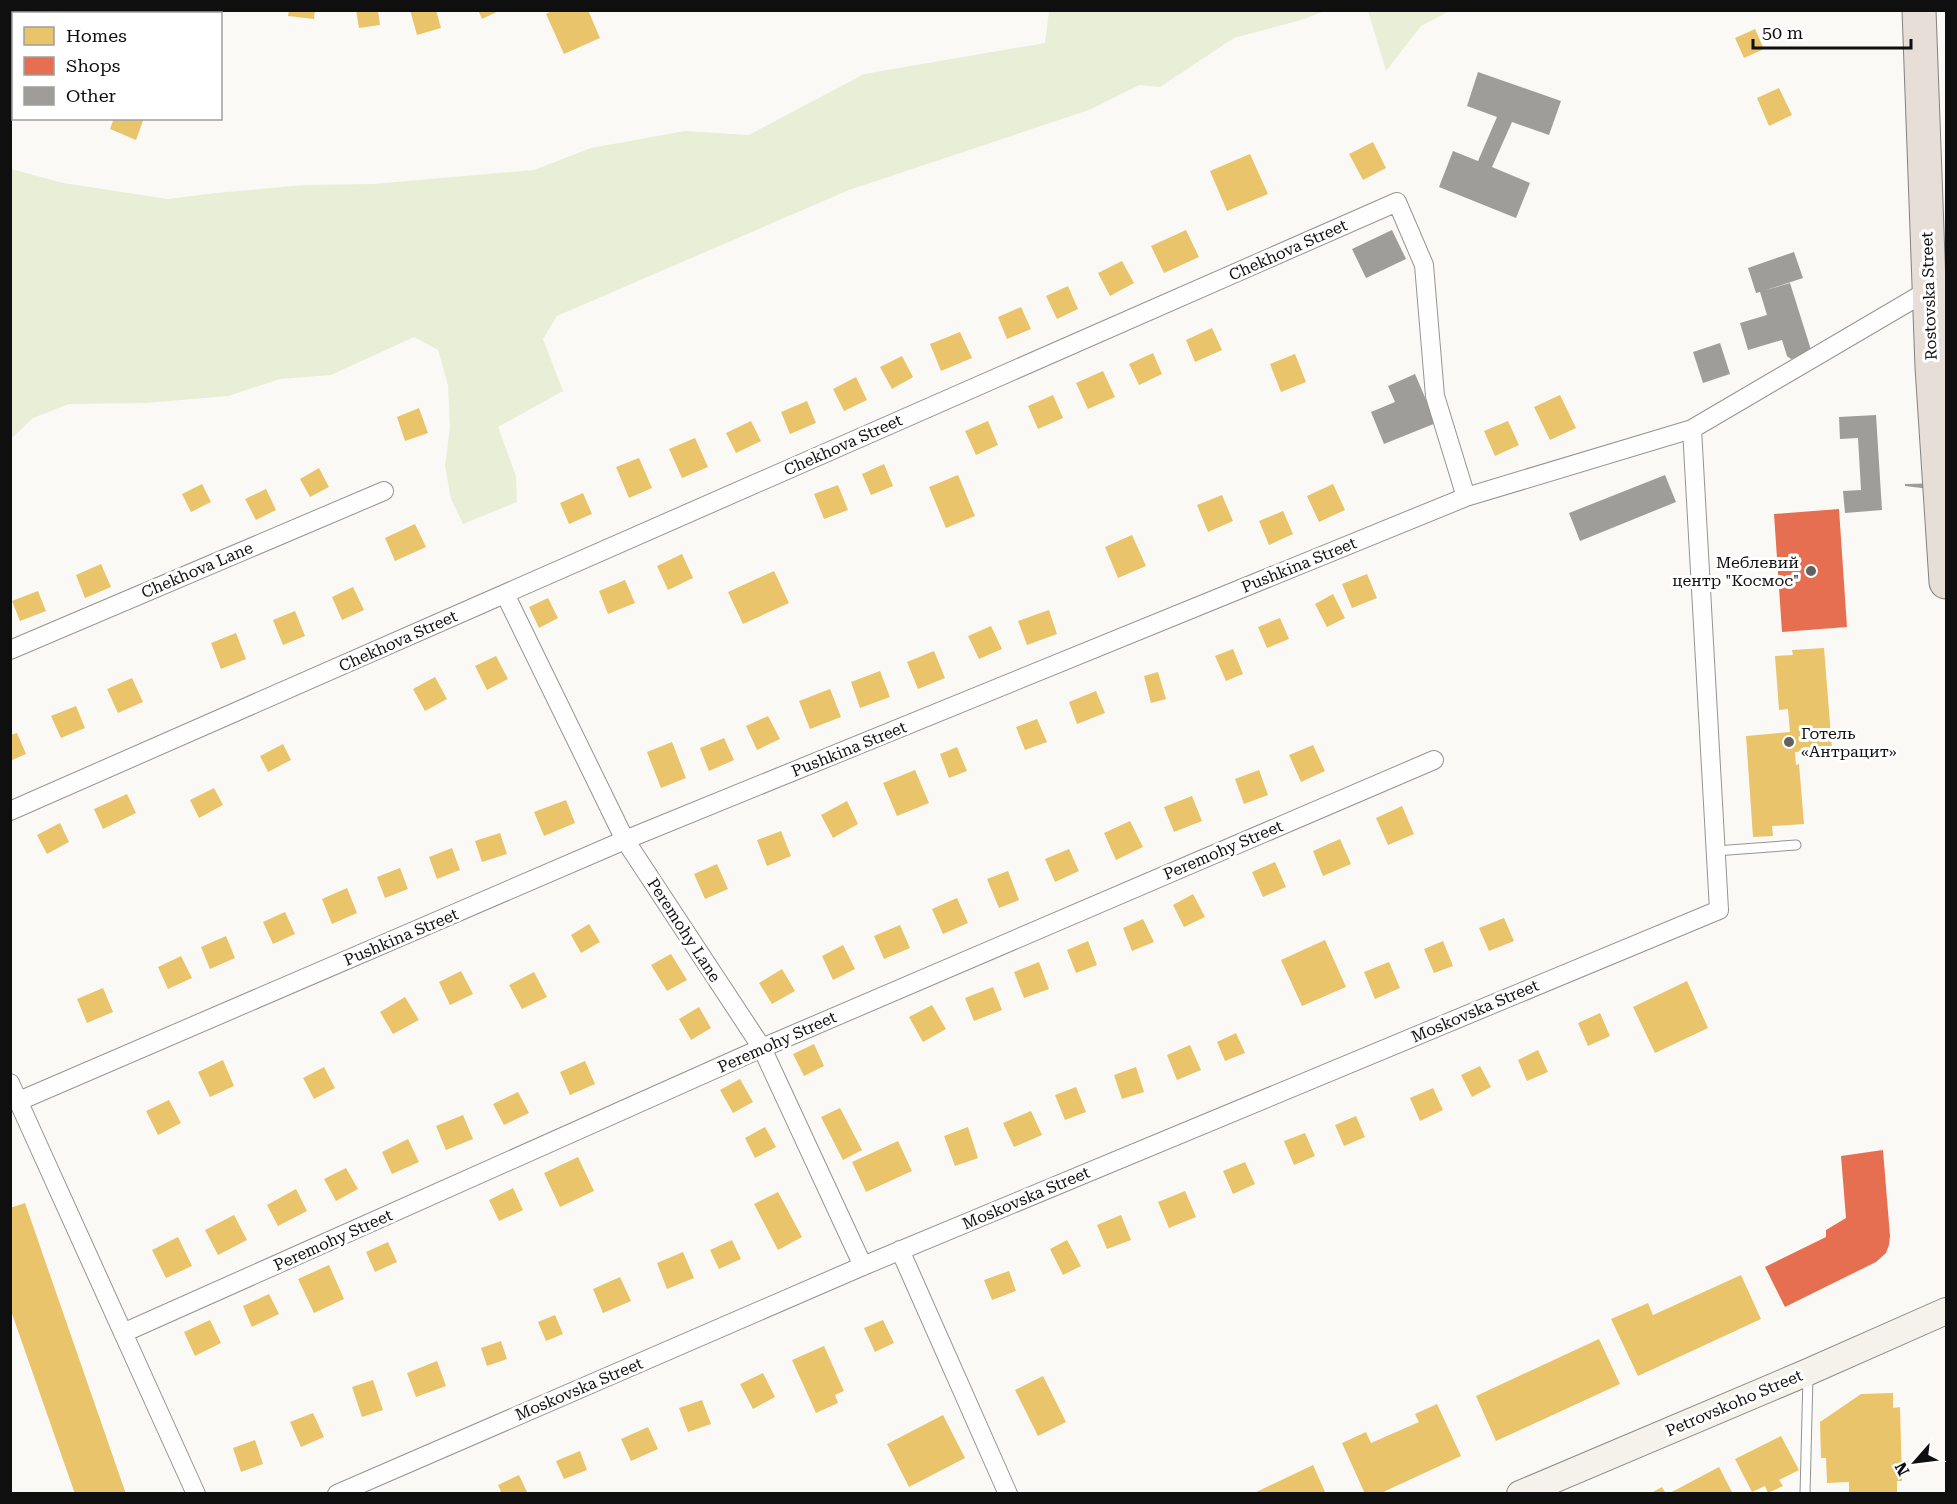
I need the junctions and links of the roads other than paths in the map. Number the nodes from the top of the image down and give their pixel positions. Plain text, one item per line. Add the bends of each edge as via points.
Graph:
1 (1919, 10) edge
2 (1934, 289) junction
3 (1939, 375) edge
4 (1692, 429) junction
5 (384, 491) dead end
6 (1466, 497) junction
7 (1947, 582) edge
8 (505, 594) junction
9 (10, 650) edge
10 (1434, 760) dead end
11 (10, 811) edge
12 (626, 840) junction
13 (1796, 845) dead end
14 (1715, 851) junction
15 (762, 1048) junction
16 (10, 1083) edge
17 (19, 1101) junction
18 (900, 1250) junction
19 (863, 1266) junction
20 (1947, 1311) edge
21 (123, 1333) junction
22 (1808, 1372) junction
23 (196, 1494) edge
24 (337, 1494) edge
25 (1008, 1494) edge
26 (1520, 1494) edge
27 (1805, 1494) edge

1 - 2 highway, Rostovska Street
2 - 3 highway, Rostovska Street
2 - 4 street, Pushkina Street
3 - 7 highway, Rostovska Street
4 - 6 street, Pushkina Street
4 - 14 street
5 - 9 street, Chekhova Lane
6 - 8 street, Chekhova Street via 1436,396 1424,265 1397,202
6 - 12 street, Pushkina Street
8 - 11 street, Chekhova Street
8 - 12 street, Peremohy Lane
10 - 15 street, Peremohy Street
12 - 15 street, Peremohy Lane
12 - 17 street, Pushkina Street
13 - 14 lane
14 - 18 street, Moskovska Street via 1719,910
15 - 19 street, Peremohy Lane
15 - 21 street, Peremohy Street
16 - 17 street
17 - 21 street
18 - 19 street, Moskovska Street
18 - 25 street
19 - 24 street, Moskovska Street
20 - 22 main road, Petrovskoho Street
21 - 23 street
22 - 26 main road, Petrovskoho Street
22 - 27 lane

